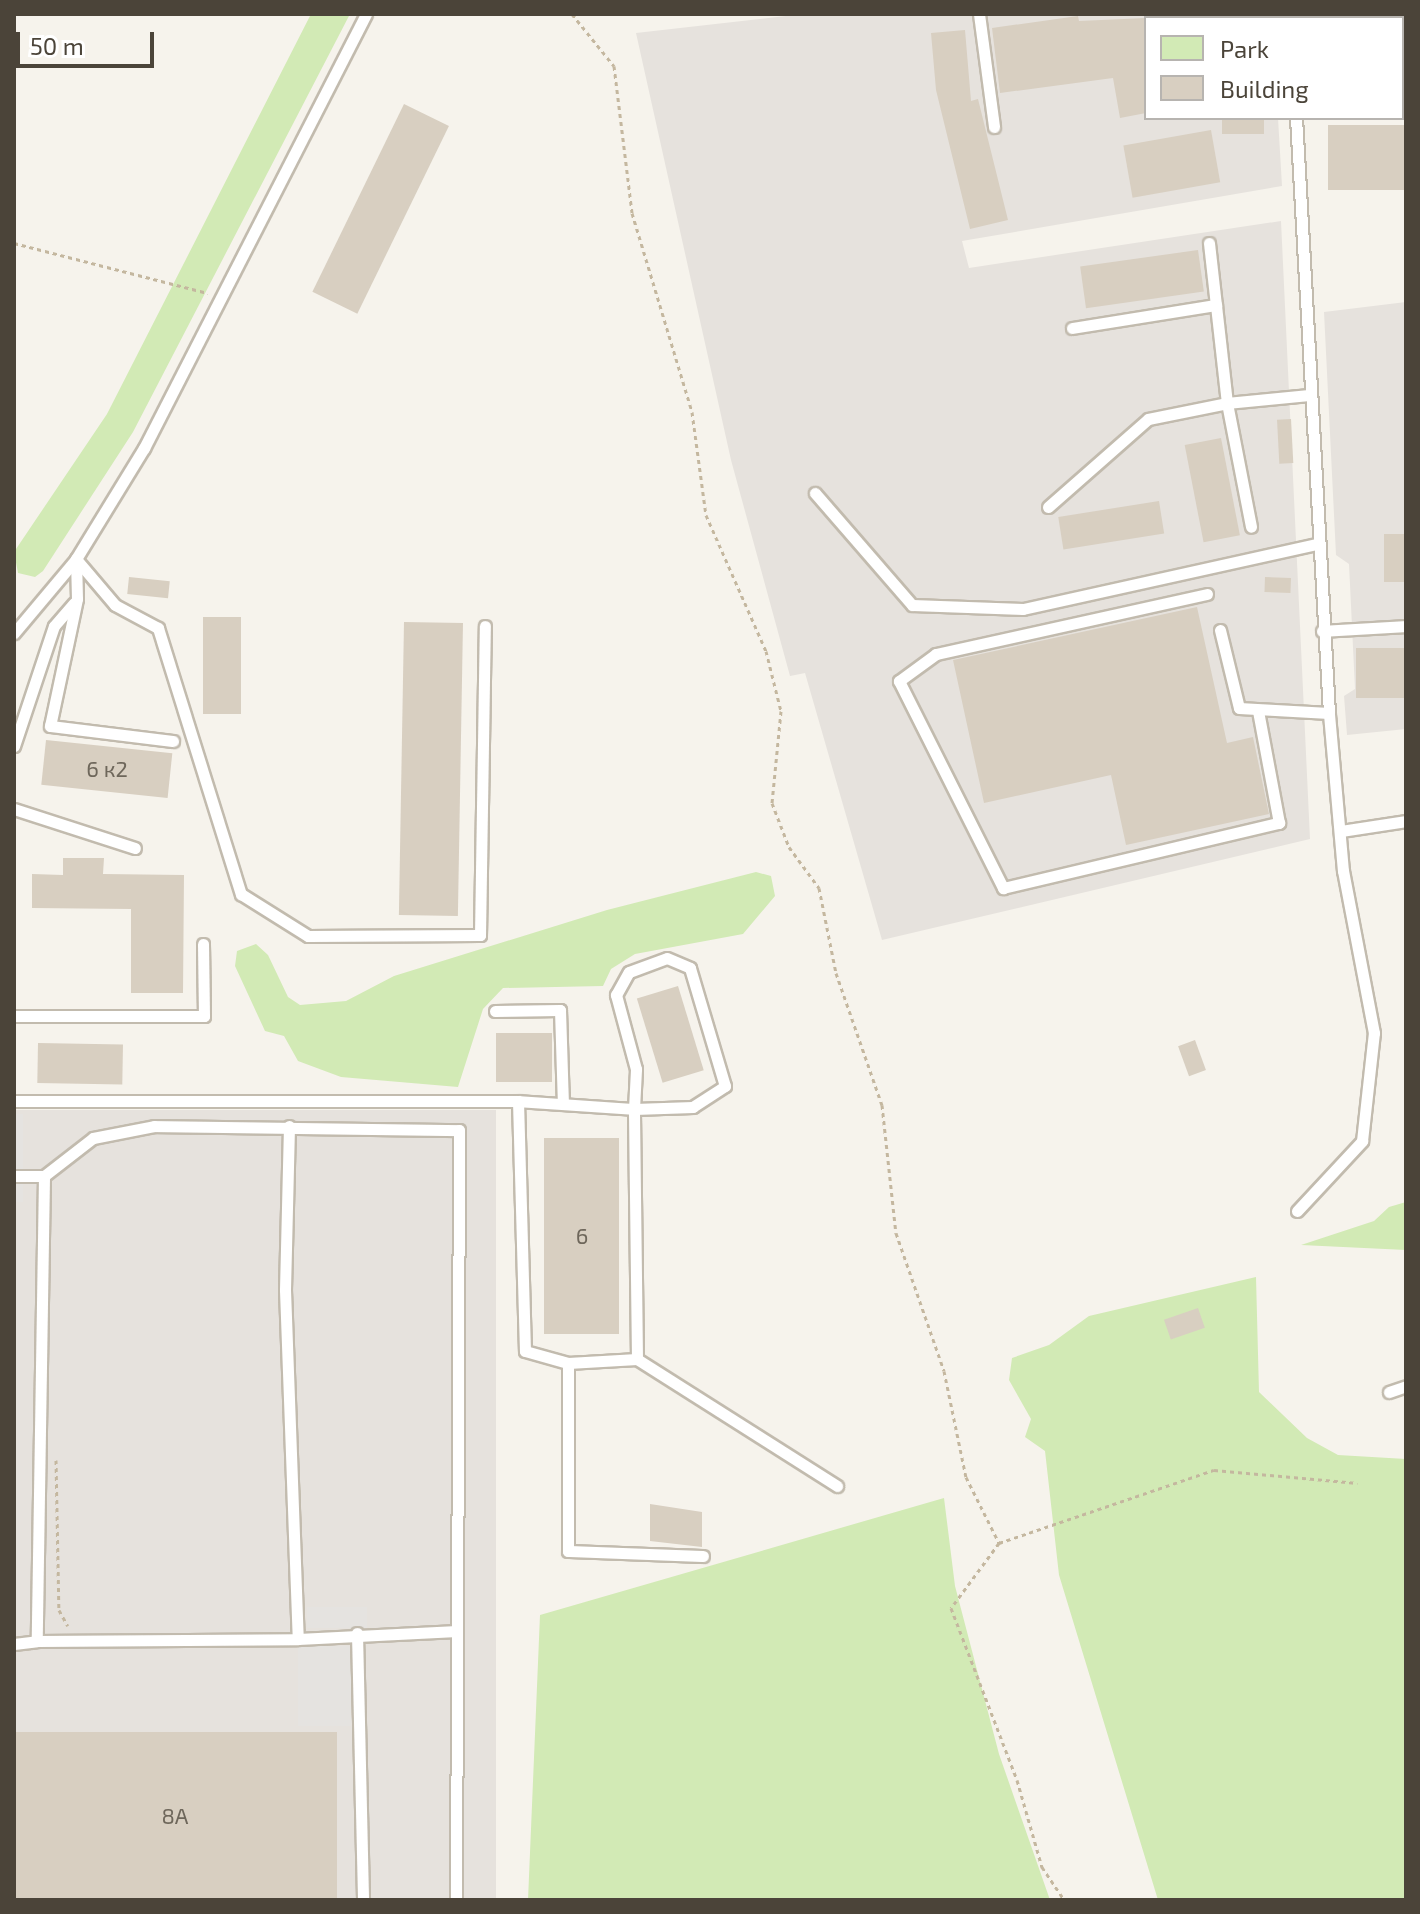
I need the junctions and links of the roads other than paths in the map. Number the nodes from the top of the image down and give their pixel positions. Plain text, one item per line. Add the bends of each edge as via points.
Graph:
1 (366, 14) edge
2 (979, 14) edge
3 (1296, 120) edge
4 (994, 127) dead end
5 (1209, 243) dead end
6 (1216, 305) junction
7 (1072, 328) dead end
8 (1309, 395) junction
9 (1227, 403) junction
10 (815, 493) dead end
11 (1048, 507) dead end
12 (1251, 527) dead end
13 (1316, 544) junction
14 (76, 559) junction
15 (1207, 594) dead end
16 (77, 599) junction
17 (485, 626) dead end
18 (1406, 626) edge
19 (1220, 630) dead end
20 (1322, 631) junction
21 (14, 633) edge
22 (1258, 711) junction
23 (1329, 713) junction
24 (173, 741) dead end
25 (14, 746) edge
26 (14, 809) edge
27 (1406, 821) edge
28 (1341, 831) junction
29 (135, 848) dead end
30 (203, 944) dead end
31 (495, 1011) dead end
32 (14, 1016) edge
33 (14, 1101) edge
34 (518, 1101) junction
35 (563, 1104) junction
36 (634, 1109) junction
37 (289, 1126) junction
38 (14, 1176) edge
39 (44, 1176) junction
40 (1297, 1211) dead end
41 (637, 1359) junction
42 (568, 1363) junction
43 (1406, 1386) edge
44 (1389, 1392) dead end
45 (837, 1486) dead end
46 (703, 1556) dead end
47 (457, 1631) junction
48 (357, 1633) junction
49 (298, 1639) junction
50 (37, 1641) junction
51 (14, 1644) edge
52 (363, 1900) edge
53 (456, 1900) edge

1 - 14 lane via 224,299 144,448
2 - 4 lane
3 - 8 lane
5 - 6 lane
6 - 7 lane
6 - 9 lane
8 - 9 lane
8 - 13 lane
9 - 11 lane via 1148,419
9 - 12 lane
10 - 13 lane via 912,605 1023,609
13 - 20 lane
14 - 16 lane
14 - 17 lane via 115,605 158,628 241,894 308,936 480,935
14 - 21 lane
15 - 22 lane via 936,654 899,681 1003,888 1279,823
16 - 24 lane via 50,726
16 - 25 lane via 54,626
18 - 20 lane
19 - 22 lane via 1239,708
20 - 23 lane
22 - 23 lane
23 - 28 lane
26 - 29 lane
27 - 28 lane
28 - 40 lane via 1343,871 1374,1033 1362,1141
30 - 32 lane via 204,1016
31 - 35 lane via 560,1010
33 - 34 lane
34 - 35 lane
34 - 42 lane via 525,1351
35 - 36 lane
36 - 36 lane via 636,1069 616,995 629,972 667,958 690,968 725,1086 693,1107
36 - 41 lane
37 - 39 lane via 154,1126 93,1138
37 - 47 lane via 459,1130
37 - 49 lane via 285,1290
38 - 39 lane
39 - 50 lane
41 - 42 lane
41 - 45 lane
42 - 46 lane via 568,1551
43 - 44 lane
47 - 48 lane
47 - 53 lane
48 - 49 lane
48 - 52 lane
49 - 50 lane
50 - 51 lane

